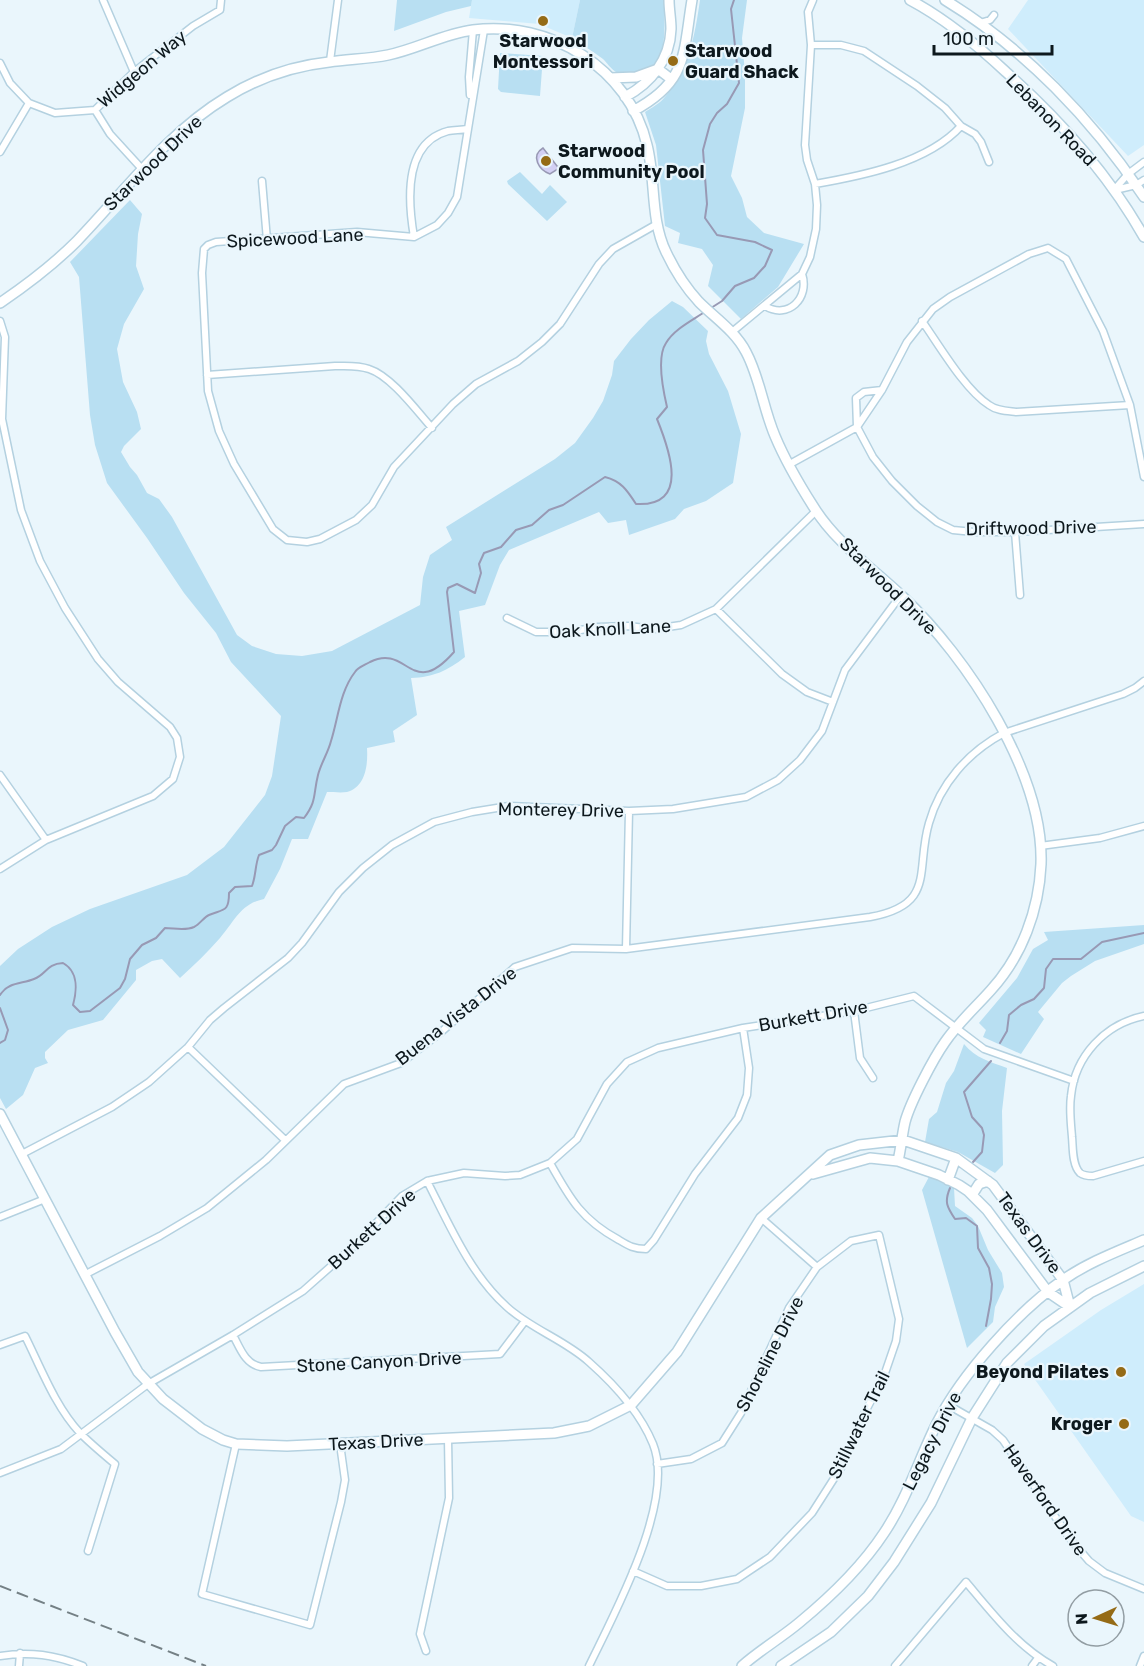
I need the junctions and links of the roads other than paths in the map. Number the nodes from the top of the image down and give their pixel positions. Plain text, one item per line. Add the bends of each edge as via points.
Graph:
1 (103, 0) edge
2 (221, 0) edge
3 (338, 0) edge
4 (669, 0) edge
5 (692, 0) edge
6 (813, 0) edge
7 (910, 0) edge
8 (945, 0) edge
9 (994, 15) dead end
10 (980, 23) junction
11 (473, 30) junction
12 (484, 30) junction
13 (669, 39) junction
14 (687, 42) junction
15 (811, 45) junction
16 (1008, 47) junction
17 (330, 61) junction
18 (996, 62) junction
19 (0, 63) edge
20 (658, 69) junction
21 (134, 72) junction
22 (610, 78) junction
23 (671, 79) junction
24 (625, 97) junction
25 (28, 104) junction
26 (470, 104) junction
27 (95, 110) junction
28 (633, 111) junction
29 (961, 126) junction
30 (467, 129) junction
31 (0, 152) edge
32 (989, 162) dead end
33 (1144, 162) edge
34 (142, 169) junction
35 (1128, 174) junction
36 (262, 181) dead end
37 (1140, 182) edge
38 (815, 184) junction
39 (1114, 190) junction
40 (1144, 197) edge
41 (657, 224) junction
42 (414, 237) junction
43 (1144, 237) edge
44 (267, 240) junction
45 (802, 274) junction
46 (0, 303) edge
47 (765, 306) junction
48 (0, 321) edge
49 (922, 321) junction
50 (732, 332) junction
51 (207, 375) junction
52 (882, 390) junction
53 (1130, 405) junction
54 (857, 427) junction
55 (432, 428) junction
56 (790, 464) junction
57 (1144, 477) edge
58 (816, 511) junction
59 (1144, 524) edge
60 (1015, 532) junction
61 (901, 595) junction
62 (1020, 595) dead end
63 (716, 609) junction
64 (507, 618) dead end
65 (1144, 681) edge
66 (833, 702) junction
67 (1004, 733) junction
68 (0, 775) edge
69 (628, 811) junction
70 (1144, 826) edge
71 (46, 840) junction
72 (1040, 846) junction
73 (0, 869) edge
74 (626, 949) junction
75 (854, 1011) junction
76 (1144, 1016) edge
77 (956, 1027) junction
78 (743, 1028) junction
79 (188, 1047) junction
80 (873, 1078) dead end
81 (1074, 1081) junction
82 (0, 1114) edge
83 (285, 1140) junction
84 (903, 1140) junction
85 (22, 1154) junction
86 (956, 1158) junction
87 (898, 1161) junction
88 (1144, 1161) edge
89 (550, 1163) junction
90 (811, 1175) junction
91 (948, 1180) junction
92 (427, 1181) junction
93 (988, 1181) junction
94 (972, 1195) junction
95 (45, 1199) junction
96 (0, 1217) edge
97 (761, 1218) junction
98 (1025, 1228) junction
99 (879, 1235) joint
100 (1144, 1240) edge
101 (1010, 1241) junction
102 (1144, 1266) edge
103 (817, 1267) junction
104 (86, 1274) junction
105 (1063, 1280) junction
106 (1048, 1292) junction
107 (1070, 1307) junction
108 (525, 1321) junction
109 (233, 1335) junction
110 (0, 1345) edge
111 (148, 1384) junction
112 (632, 1405) junction
113 (948, 1405) junction
114 (972, 1418) junction
115 (81, 1434) junction
116 (448, 1438) junction
117 (236, 1443) junction
118 (340, 1444) junction
119 (657, 1464) junction
120 (0, 1473) edge
121 (88, 1551) dead end
122 (633, 1571) junction
123 (1144, 1589) edge
124 (426, 1651) dead end
125 (20, 1653) junction
126 (0, 1656) edge
127 (1144, 1656) edge
128 (1038, 1658) junction
129 (19, 1666) edge
130 (83, 1666) edge
131 (589, 1666) edge
132 (742, 1666) edge
133 (781, 1666) edge
134 (895, 1666) edge
135 (1032, 1666) edge
136 (1053, 1666) edge
137 (1140, 1666) edge

1 - 21 street
2 - 21 street, Widgeon Way via 220,10
3 - 17 street
4 - 13 street
5 - 14 street
6 - 15 street via 808,12
7 - 18 street, Lebanon Road via 955,28
8 - 10 street, Lebanon Road
9 - 10 street
10 - 16 street, Lebanon Road
11 - 12 street, Starwood Drive
11 - 17 street, Starwood Drive via 391,55
11 - 26 street
12 - 22 street, Starwood Drive via 538,33 598,64
12 - 26 street
13 - 14 street
13 - 20 street
14 - 23 street via 682,63
15 - 29 street via 840,45 864,51 917,86
15 - 38 street via 805,145
16 - 18 street
16 - 35 street, Lebanon Road via 1054,87
17 - 34 street, Starwood Drive via 291,68 225,98 193,121
18 - 39 street, Lebanon Road via 1082,146
19 - 25 street via 10,83
20 - 22 street via 636,77
20 - 23 street
20 - 24 street via 641,88
21 - 27 street, Widgeon Way
22 - 24 street, Starwood Drive
23 - 28 street via 650,102
24 - 28 street, Starwood Drive
25 - 27 street, Widgeon Way via 55,113
25 - 31 street
26 - 30 street
27 - 34 street via 110,134
28 - 41 street, Starwood Drive via 647,142
29 - 32 street via 975,134
29 - 38 street via 933,148 906,161 848,179
30 - 42 street via 453,206 437,225
30 - 42 street via 440,135 418,158 410,190
33 - 35 street
34 - 46 street, Starwood Drive via 37,278
35 - 37 street, Lebanon Road
35 - 39 street
36 - 44 street
37 - 39 street
37 - 40 street, Lebanon Road
38 - 45 street via 816,229
39 - 43 street, Lebanon Road
41 - 50 street, Starwood Drive via 665,251 695,298
41 - 55 street via 613,249 560,324 518,361 476,384
42 - 44 street, Spicewood Lane via 357,232
44 - 51 street, Spicewood Lane via 216,242 204,249
45 - 47 street
45 - 47 street via 804,291 794,304 780,311
47 - 50 street
48 - 71 street via 4,337 2,419 21,510 40,561 98,658 118,682 170,727 180,748 173,779 153,796
49 - 52 street
49 - 53 street via 968,384 990,406 1016,412
49 - 53 street via 950,297 1029,254 1048,248 1066,259 1082,286
50 - 56 street, Starwood Drive via 747,353 776,438
51 - 55 street via 335,366 369,369 380,374
51 - 55 street, Spicewood Lane via 219,431 234,464 273,529 286,540 320,539 356,520 372,505 394,467
52 - 54 street
52 - 54 street via 864,392 856,398
53 - 57 street
54 - 56 street
54 - 60 street, Driftwood Drive via 873,457 892,480 937,522 953,530
56 - 58 street, Starwood Drive
58 - 61 street, Starwood Drive via 868,567
58 - 63 street, Oak Knoll Lane
59 - 60 street, Driftwood Drive
60 - 62 street
61 - 66 street, Monterey Drive via 845,670
61 - 67 street, Starwood Drive via 954,655
63 - 64 street, Oak Knoll Lane via 681,625 654,629 628,626 536,632
63 - 66 street via 782,674 807,692
65 - 67 street via 1123,694
66 - 69 street, Monterey Drive via 822,731 801,760 778,780 746,797
67 - 72 street, Starwood Drive via 1033,801
67 - 74 street, Buena Vista Drive via 970,757 945,788 930,820 923,873 916,891 903,906 879,915
68 - 71 street
69 - 74 street
69 - 79 street, Monterey Drive via 509,806 434,822 392,845 363,868 339,892 288,958 210,1020
70 - 72 street via 1100,838
71 - 73 street
72 - 77 street, Starwood Drive via 1037,897 1022,943 1002,976
74 - 83 street, Buena Vista Drive via 572,948 515,967 402,1063 344,1084
75 - 77 street, Burkett Drive via 914,996
75 - 78 street, Burkett Drive
75 - 80 street via 860,1058
76 - 81 street via 1120,1024 1097,1040
77 - 81 street, Burkett Drive via 992,1053
77 - 84 street, Starwood Drive via 932,1064 906,1119
78 - 89 street, Burkett Drive via 658,1048 627,1062 607,1084 578,1139
78 - 89 street via 749,1068 747,1095 738,1118 695,1174 646,1249 636,1249 594,1225 571,1198
79 - 83 street
79 - 85 street, Monterey Drive via 133,1095
81 - 88 street via 1070,1105 1078,1170 1093,1176
82 - 85 street, Texas Drive
83 - 104 street, Buena Vista Drive via 207,1208
84 - 86 street, Texas Drive
84 - 87 street, Starwood Drive
84 - 90 street, Texas Drive via 859,1145 830,1155
85 - 95 street, Texas Drive
86 - 91 street
86 - 93 street, Texas Drive
87 - 90 street, Texas Drive via 870,1158
87 - 91 street, Texas Drive
89 - 92 street, Burkett Drive via 520,1175 464,1173
90 - 97 street, Texas Drive
91 - 94 street, Texas Drive
92 - 108 street via 487,1286
92 - 109 street, Burkett Drive via 402,1196 303,1291
93 - 94 street via 979,1184
93 - 98 street, Texas Drive
94 - 101 street, Texas Drive
95 - 96 street
95 - 104 street, Texas Drive
97 - 103 street
97 - 112 street, Texas Drive via 677,1352
98 - 101 street
98 - 105 street, Texas Drive
99 - 103 street, Shoreline Drive via 851,1241
99 - 122 street, Stillwater Trail via 899,1319 896,1341 842,1466 812,1513 770,1557 737,1579 701,1586 667,1586
100 - 105 street, Legacy Drive
101 - 106 street, Texas Drive
102 - 107 street, Legacy Drive
103 - 119 street, Shoreline Drive via 789,1308 741,1413 722,1443 691,1460
104 - 111 street, Texas Drive via 126,1352
105 - 106 street, Legacy Drive
105 - 107 street, Texas Drive
106 - 107 street, Texas Drive
106 - 113 street, Legacy Drive via 1010,1326 963,1381
107 - 114 street, Legacy Drive via 1044,1326 1007,1363
108 - 109 street, Stone Canyon Drive via 500,1354 381,1362 253,1366
108 - 112 street via 588,1361
109 - 111 street, Burkett Drive
110 - 115 street via 24,1336 58,1402
111 - 115 street, Burkett Drive
111 - 117 street, Texas Drive via 201,1429
112 - 116 street, Texas Drive via 589,1426 554,1433
112 - 119 street via 653,1445
113 - 114 street, Haverford Drive
113 - 132 street, Legacy Drive via 884,1533 846,1579 800,1623
114 - 123 street, Haverford Drive via 1003,1440 1089,1561 1105,1573
114 - 133 street, Legacy Drive via 932,1503 868,1596 831,1632
115 - 120 street, Burkett Drive via 61,1449
115 - 121 street via 115,1464
116 - 118 street, Texas Drive
116 - 124 street via 449,1498 420,1634
117 - 118 street, Texas Drive
117 - 118 street via 202,1594 310,1625 345,1480
119 - 122 street via 659,1477 652,1509
122 - 131 street
125 - 126 street
125 - 129 street
125 - 130 street via 59,1657
127 - 137 street
128 - 134 street via 1002,1625 966,1582
128 - 135 street
128 - 136 street

